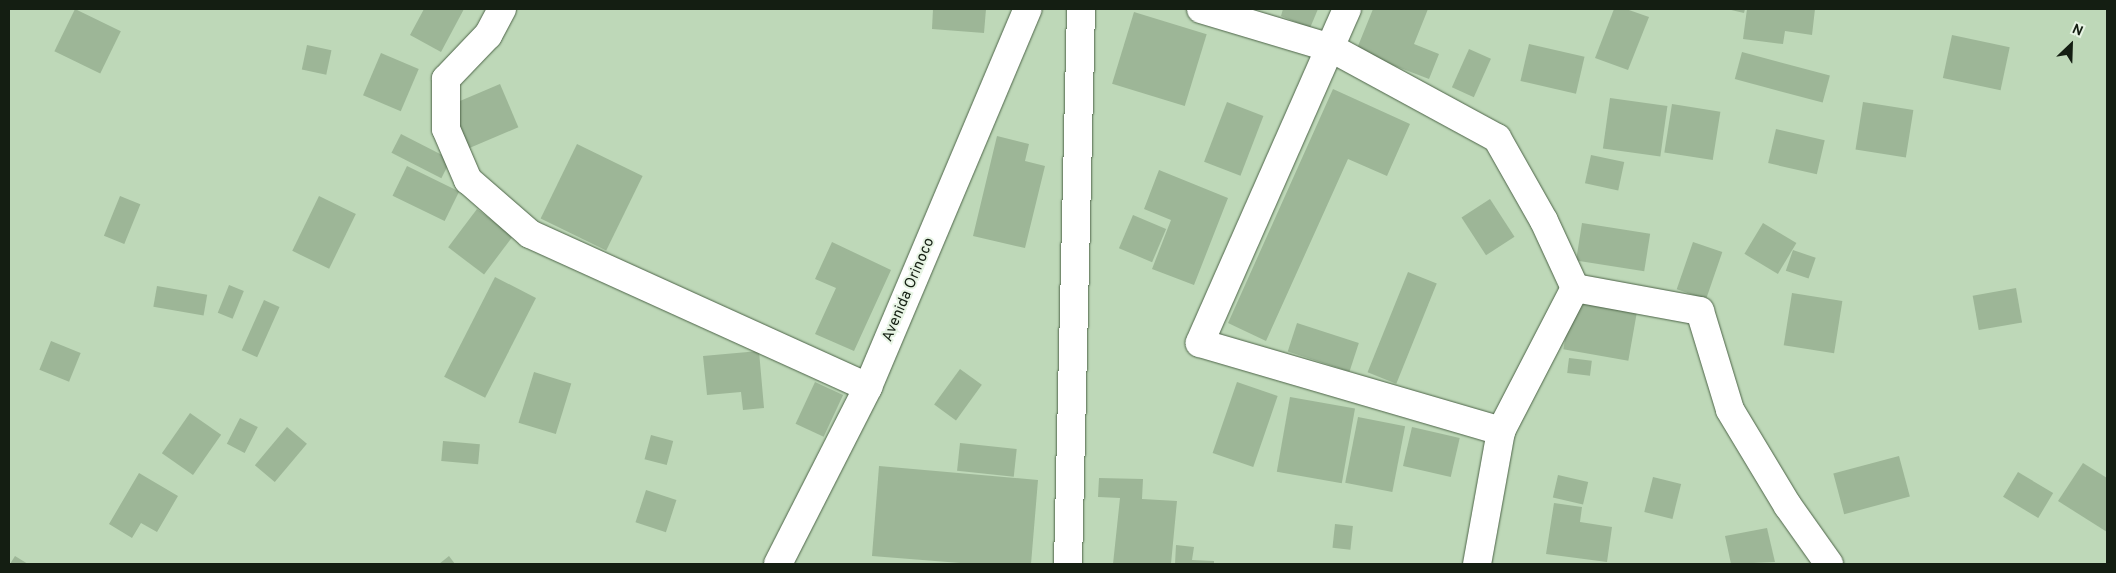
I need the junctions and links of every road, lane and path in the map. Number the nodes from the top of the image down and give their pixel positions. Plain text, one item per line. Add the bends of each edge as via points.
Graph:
1 (502, 9) edge
2 (1028, 9) edge
3 (1081, 9) edge
4 (1201, 9) edge
5 (1346, 9) edge
6 (1331, 48) junction
7 (1575, 288) junction
8 (868, 387) junction
9 (1501, 431) junction
10 (778, 564) edge
11 (1068, 564) edge
12 (1477, 564) edge
13 (1829, 564) edge

1 - 8 street via 488,35 446,79 446,129 468,180 530,234
2 - 8 street, Avenida Orinoco
3 - 11 street
4 - 6 street
5 - 6 street
6 - 7 street via 1497,138 1544,221
6 - 9 street via 1200,343
7 - 9 street
7 - 13 street via 1700,311 1730,410 1788,506
8 - 10 street, Avenida Orinoco
9 - 12 street

